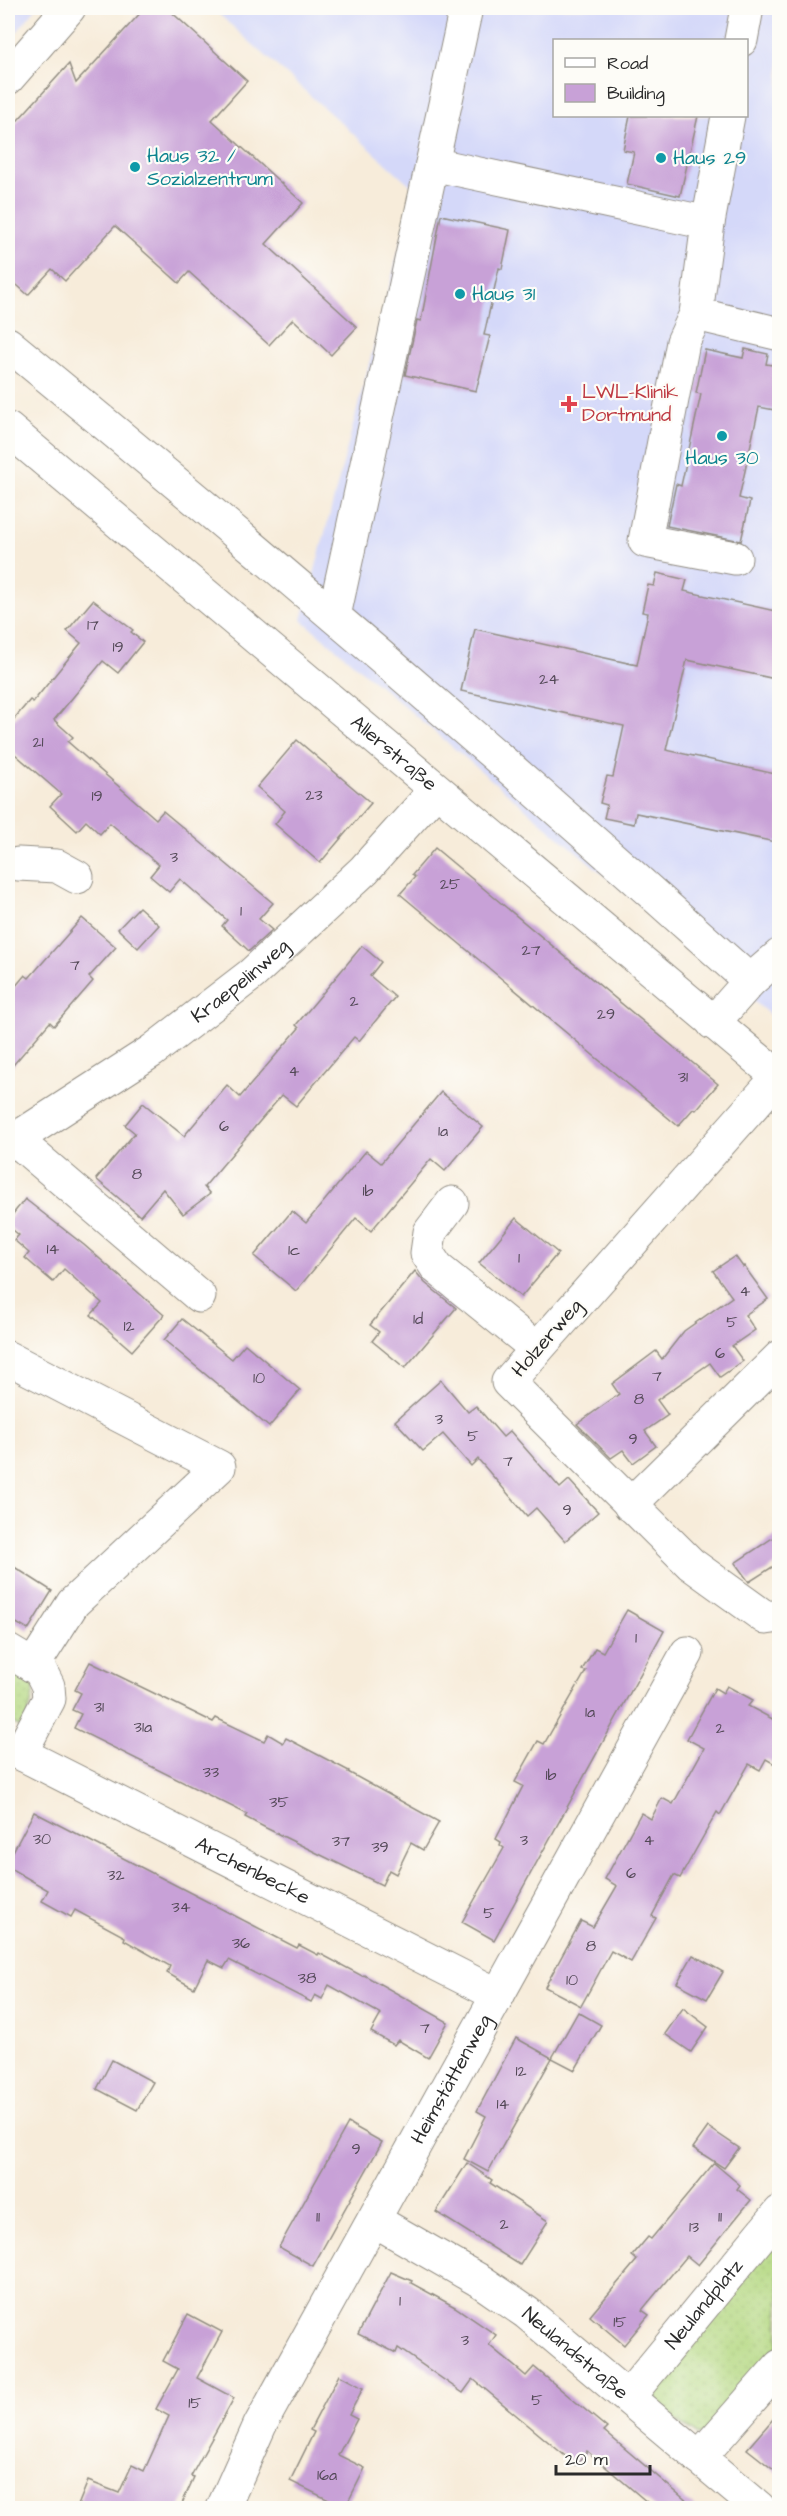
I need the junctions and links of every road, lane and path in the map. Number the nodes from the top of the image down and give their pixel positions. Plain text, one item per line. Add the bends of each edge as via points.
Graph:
1 (69, 8) edge
2 (466, 8) edge
3 (747, 8) edge
4 (741, 39) edge
5 (8, 78) edge
6 (728, 117) edge
7 (432, 164) junction
8 (708, 223) junction
9 (696, 314) junction
10 (780, 334) edge
11 (8, 344) edge
12 (8, 429) edge
13 (735, 558) dead end
14 (334, 616) junction
15 (436, 790) junction
16 (11, 867) edge
17 (77, 877) dead end
18 (779, 956) edge
19 (750, 981) junction
20 (713, 1023) junction
21 (779, 1078) edge
22 (12, 1142) edge
23 (452, 1203) dead end
24 (199, 1296) dead end
25 (537, 1349) junction
26 (780, 1357) edge
27 (8, 1358) edge
28 (630, 1505) junction
29 (780, 1616) edge
30 (687, 1653) dead end
31 (20, 1658) edge
32 (14, 1750) edge
33 (498, 1995) junction
34 (780, 2212) edge
35 (374, 2220) junction
36 (780, 2366) edge
37 (628, 2397) junction
38 (699, 2458) junction
39 (223, 2508) edge
40 (759, 2508) edge

1 - 5 street
2 - 7 street
3 - 4 street
6 - 8 street
7 - 8 street
7 - 14 street
8 - 9 street
9 - 10 street
9 - 13 street via 683,342 645,541
11 - 14 street
12 - 15 street, Allerstraße
14 - 19 street via 565,814
15 - 20 street, Allerstraße
15 - 22 street, Kraepelinweg via 364,870 252,974 152,1051
16 - 17 street via 57,866
18 - 19 street
19 - 20 street
20 - 21 street, Allerstraße
21 - 25 street, Holzerweg
22 - 24 street, Kraepelinweg
23 - 25 street via 430,1233 427,1253 437,1268
25 - 28 street, Holzerweg via 508,1382
26 - 28 street
27 - 31 street via 219,1467
28 - 29 street, Holzerweg via 691,1564 766,1618
30 - 33 street, Heimstättenweg
31 - 32 street via 40,1670 49,1699
32 - 33 street, Archenbecke
33 - 35 street, Heimstättenweg
34 - 37 street, Neulandplatz
35 - 37 street, Neulandstraße via 527,2313
35 - 39 street, Heimstättenweg via 260,2425
36 - 38 street
37 - 38 street, Neulandstraße
38 - 40 street, Neulandstraße

